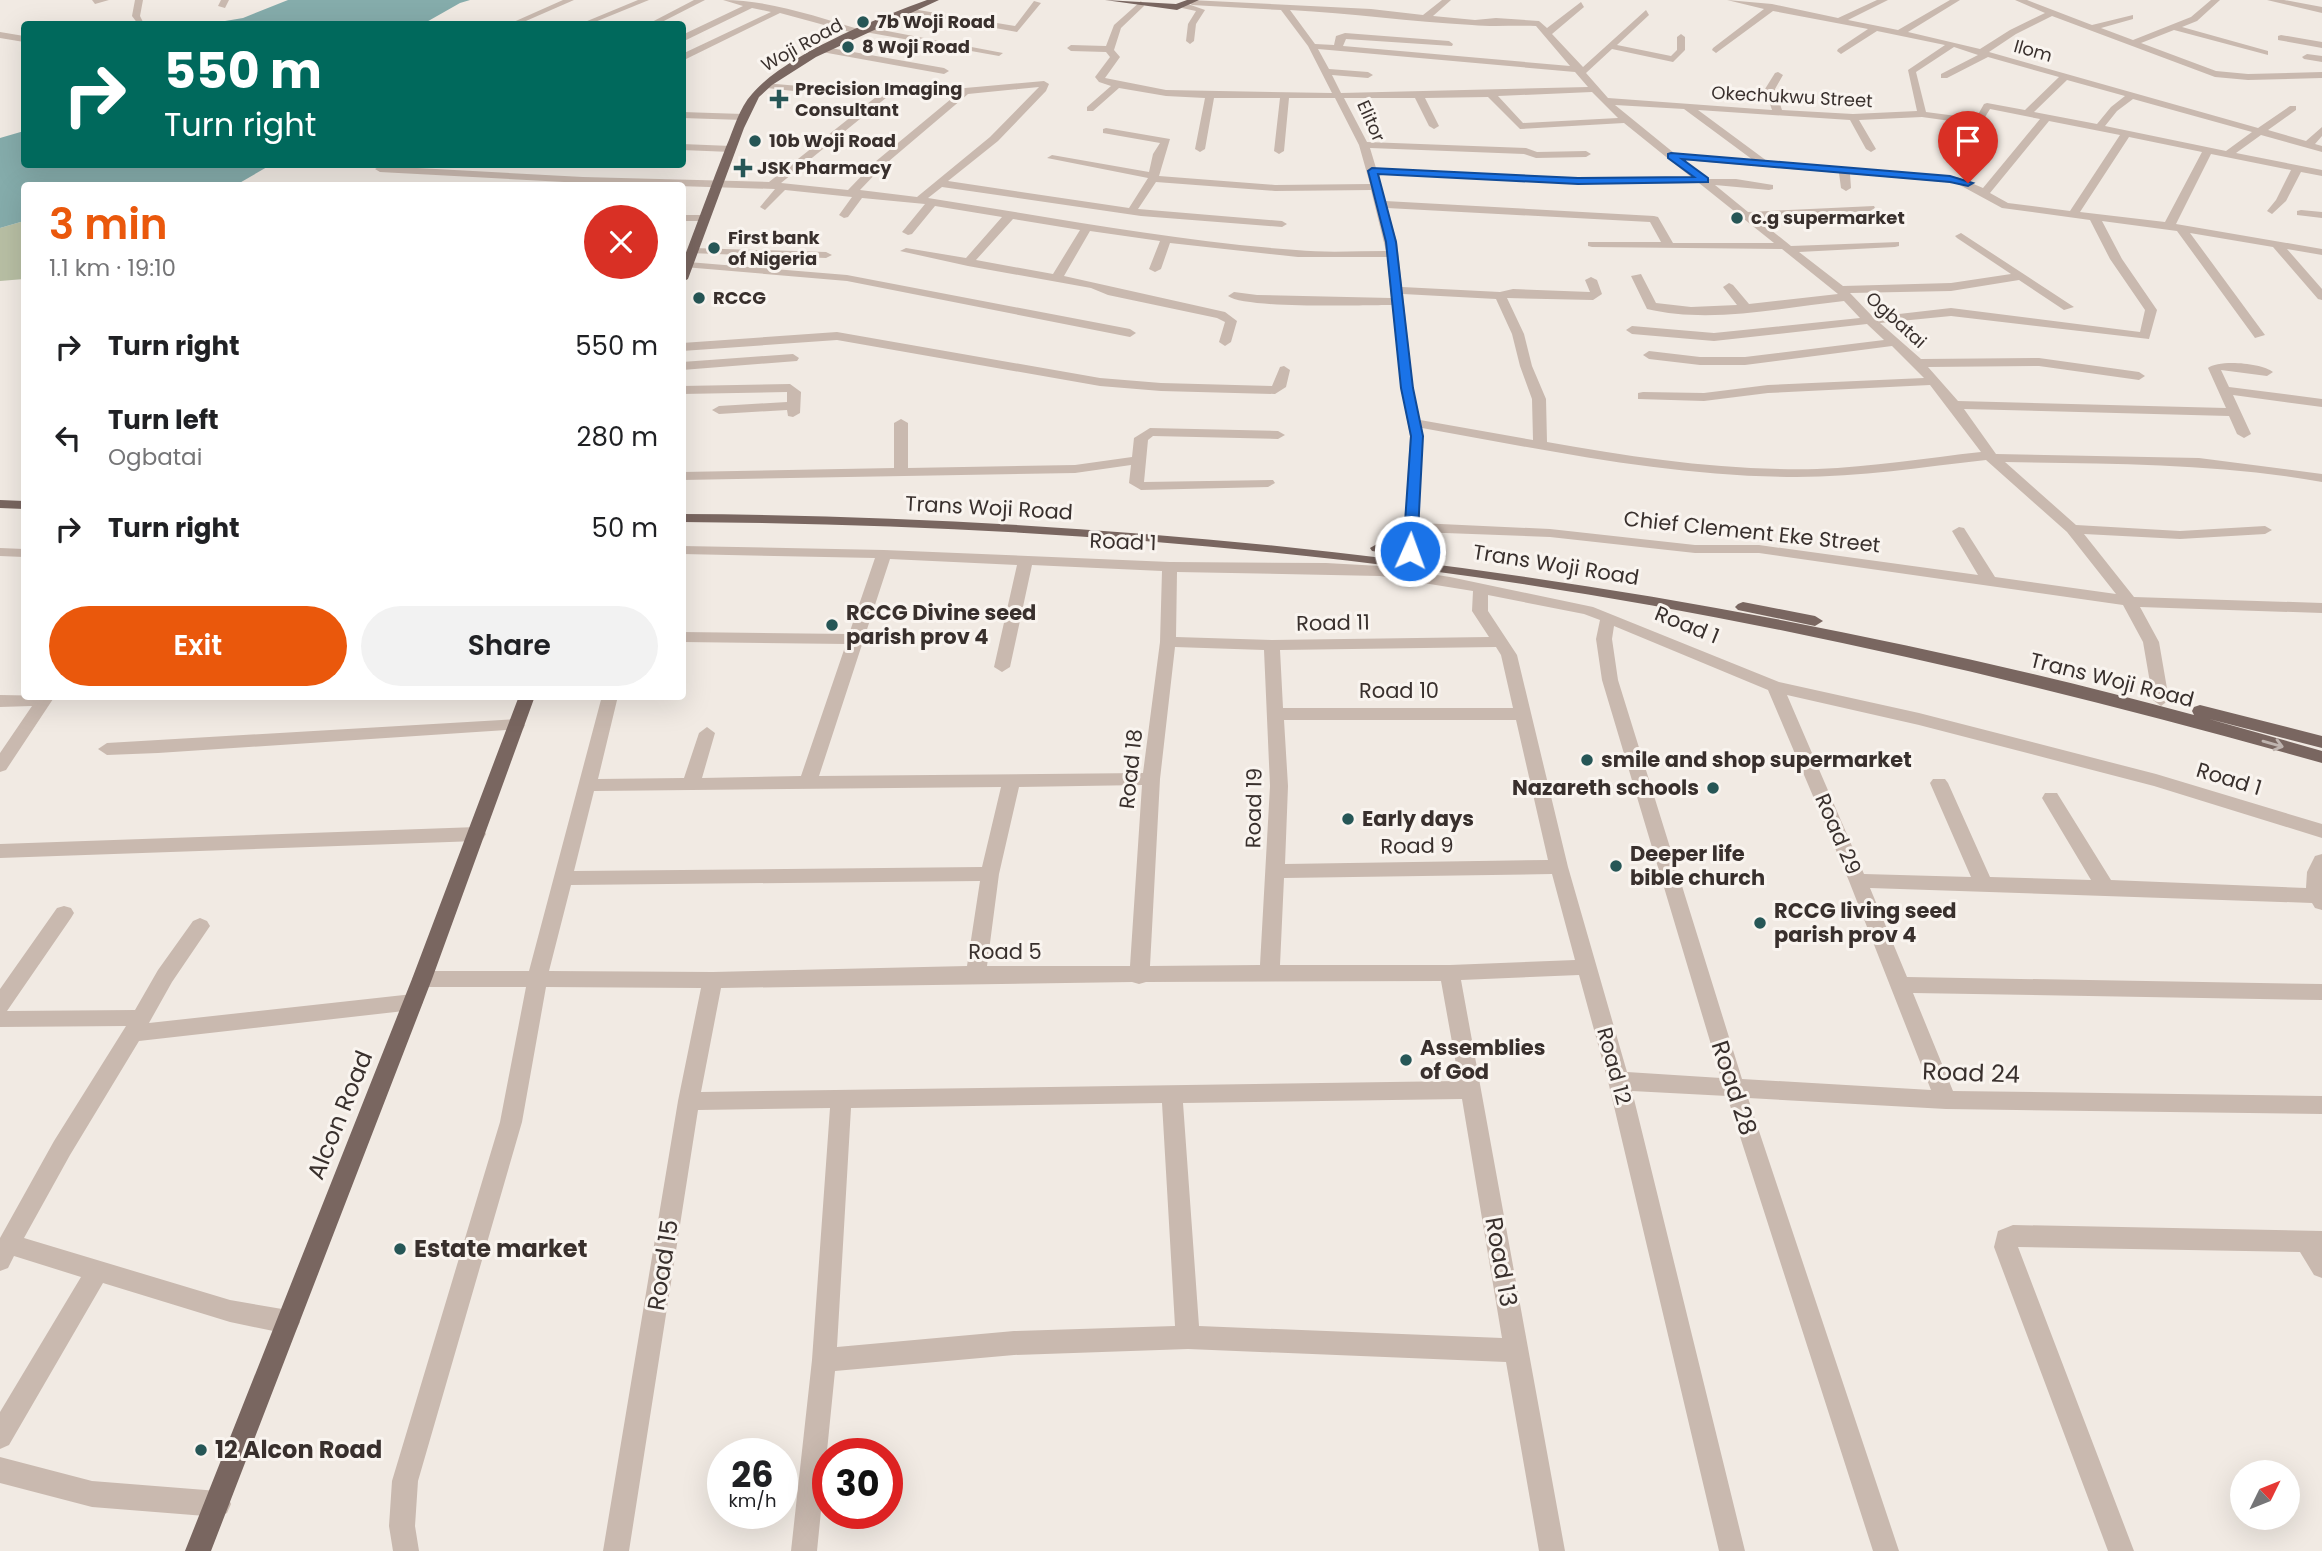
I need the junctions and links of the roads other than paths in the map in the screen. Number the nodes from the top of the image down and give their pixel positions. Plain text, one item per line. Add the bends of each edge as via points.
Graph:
1 (105, 0) edge
2 (139, 0) edge
3 (570, 0) edge
4 (645, 0) edge
5 (701, 0) edge
6 (727, 0) edge
7 (935, 0) edge
8 (1111, 0) edge
9 (1447, 0) edge
10 (1731, 0) edge
11 (1884, 0) edge
12 (1956, 0) edge
13 (2019, 0) edge
14 (2059, 0) edge
15 (2216, 0) edge
16 (2272, 0) edge
17 (95, 1) edge
18 (1037, 3) dead end
19 (1191, 3) edge
20 (542, 4) dead end
21 (1141, 4) junction
22 (1581, 5) dead end
23 (749, 6) junction
24 (1286, 6) edge
25 (2039, 6) junction
26 (554, 7) junction
27 (1772, 7) junction
28 (2322, 10) edge
29 (906, 11) junction
30 (777, 12) junction
31 (2053, 12) junction
32 (1646, 13) dead end
33 (1426, 17) junction
34 (2130, 17) dead end
35 (1842, 20) junction
36 (140, 21) edge
37 (520, 21) edge
38 (592, 21) edge
39 (658, 21) edge
40 (1877, 27) junction
41 (2094, 27) junction
42 (2176, 28) junction
43 (863, 31) junction
44 (1901, 32) junction
45 (1546, 34) junction
46 (2239, 34) dead end
47 (0, 35) edge
48 (2202, 35) junction
49 (686, 37) edge
50 (1681, 37) dead end
51 (21, 38) edge
52 (2281, 38) dead end
53 (1190, 41) dead end
54 (2225, 42) junction
55 (2134, 43) junction
56 (1449, 44) dead end
57 (1953, 44) junction
58 (2180, 44) dead end
59 (2322, 45) edge
60 (1312, 46) junction
61 (1609, 46) junction
62 (1071, 48) dead end
63 (1109, 48) junction
64 (1338, 48) junction
65 (1716, 50) dead end
66 (825, 51) junction
67 (1842, 51) dead end
68 (999, 53) dead end
69 (2265, 53) dead end
70 (1983, 54) junction
71 (686, 56) edge
72 (2307, 57) dead end
73 (2322, 59) edge
74 (1578, 70) junction
75 (944, 71) dead end
76 (1327, 72) junction
77 (1368, 75) dead end
78 (1779, 75) dead end
79 (2322, 75) edge
80 (1944, 76) dead end
81 (2064, 77) junction
82 (766, 85) junction
83 (1117, 85) junction
84 (892, 89) junction
85 (1594, 89) junction
86 (965, 91) junction
87 (1210, 94) junction
88 (1492, 94) junction
89 (1285, 95) junction
90 (2132, 95) junction
91 (1340, 96) junction
92 (1419, 96) junction
93 (1605, 101) junction
94 (1687, 107) junction
95 (2293, 108) dead end
96 (1090, 109) dead end
97 (1778, 113) junction
98 (2027, 113) junction
99 (1922, 114) junction
100 (686, 115) edge
101 (743, 117) junction
102 (1853, 117) junction
103 (2046, 118) junction
104 (1626, 120) junction
105 (1434, 125) dead end
106 (2098, 129) junction
107 (2322, 130) edge
108 (1106, 131) dead end
109 (2260, 131) junction
110 (2125, 135) junction
111 (1364, 145) junction
112 (2308, 145) junction
113 (686, 147) edge
114 (731, 149) junction
115 (1199, 149) dead end
116 (1871, 149) dead end
117 (2322, 149) edge
118 (2208, 150) junction
119 (1279, 151) dead end
120 (2229, 153) junction
121 (1586, 154) dead end
122 (1671, 156) junction
123 (1052, 158) dead end
124 (1765, 164) junction
125 (380, 169) dead end
126 (2297, 169) junction
127 (1844, 170) junction
128 (1372, 171) junction
129 (2322, 173) edge
130 (1153, 177) junction
131 (1705, 181) junction
132 (718, 182) junction
133 (938, 183) junction
134 (777, 185) junction
135 (1375, 187) junction
136 (1769, 187) dead end
137 (1846, 188) dead end
138 (856, 192) junction
139 (1985, 192) junction
140 (919, 200) junction
141 (932, 202) junction
142 (1379, 204) junction
143 (765, 207) dead end
144 (1870, 208) dead end
145 (1132, 211) junction
146 (2272, 211) dead end
147 (2301, 213) dead end
148 (845, 215) dead end
149 (1010, 215) junction
150 (1747, 215) junction
151 (2073, 215) junction
152 (2322, 215) edge
153 (686, 218) edge
154 (705, 218) junction
155 (2095, 218) junction
156 (1282, 224) dead end
157 (1087, 227) junction
158 (2175, 227) junction
159 (908, 232) dead end
160 (1961, 236) dead end
161 (1166, 239) junction
162 (1592, 244) dead end
163 (1895, 244) dead end
164 (2277, 245) junction
165 (1670, 246) junction
166 (1786, 248) junction
167 (906, 251) dead end
168 (2322, 252) edge
169 (1393, 254) junction
170 (826, 255) dead end
171 (688, 258) edge
172 (968, 263) junction
173 (1155, 269) dead end
174 (1637, 276) dead end
175 (2021, 276) junction
176 (1056, 278) junction
177 (1591, 280) dead end
178 (1729, 287) dead end
179 (1843, 293) junction
180 (1234, 296) dead end
181 (1397, 296) junction
182 (1500, 296) junction
183 (2322, 296) edge
184 (1745, 307) junction
185 (2068, 307) dead end
186 (1868, 320) junction
187 (1632, 330) dead end
188 (1130, 333) dead end
189 (2259, 335) dead end
190 (1224, 342) dead end
191 (1896, 342) junction
192 (686, 347) edge
193 (1649, 355) dead end
194 (793, 358) dead end
195 (1918, 363) junction
196 (686, 366) edge
197 (1284, 370) dead end
198 (2267, 372) dead end
199 (2139, 376) dead end
200 (1934, 381) junction
201 (686, 390) edge
202 (2223, 390) junction
203 (1643, 397) dead end
204 (2322, 403) edge
205 (1954, 405) junction
206 (719, 410) dead end
207 (2234, 412) junction
208 (901, 423) dead end
209 (1414, 423) junction
210 (2244, 433) dead end
211 (1278, 435) dead end
212 (1540, 444) junction
213 (1991, 456) junction
214 (1137, 460) junction
215 (901, 472) junction
216 (686, 476) edge
217 (2322, 478) edge
218 (1268, 483) dead end
219 (0, 494) edge
220 (21, 495) edge
221 (0, 504) edge
222 (21, 505) edge
223 (687, 514) edge
224 (1410, 527) junction
225 (2072, 529) junction
226 (2265, 530) dead end
227 (1959, 531) dead end
228 (686, 550) edge
229 (1410, 551) junction
230 (0, 552) edge
231 (21, 554) edge
232 (884, 554) junction
233 (1025, 561) junction
234 (1170, 567) junction
235 (1990, 582) junction
236 (1481, 588) junction
237 (2129, 601) junction
238 (2322, 608) edge
239 (1608, 619) junction
240 (686, 637) edge
241 (854, 639) junction
242 (1168, 642) junction
243 (1499, 642) junction
244 (1272, 645) junction
245 (1002, 667) dead end
246 (1775, 687) junction
247 (21, 700) edge
248 (45, 700) edge
249 (526, 700) edge
250 (609, 700) edge
251 (0, 701) edge
252 (2161, 701) junction
253 (1276, 714) junction
254 (1521, 714) junction
255 (517, 725) junction
256 (707, 733) dead end
257 (2322, 742) edge
258 (107, 749) dead end
259 (2322, 757) edge
260 (0, 766) edge
261 (1151, 779) junction
262 (808, 782) junction
263 (1011, 782) junction
264 (691, 783) junction
265 (1939, 783) dead end
266 (588, 785) junction
267 (2051, 798) dead end
268 (2322, 831) edge
269 (477, 834) junction
270 (0, 851) edge
271 (2322, 861) edge
272 (1559, 867) junction
273 (1275, 871) junction
274 (990, 874) junction
275 (565, 878) junction
276 (1858, 881) junction
277 (1984, 885) junction
278 (2105, 887) junction
279 (2320, 900) edge
280 (64, 913) dead end
281 (200, 926) dead end
282 (1587, 967) junction
283 (1450, 972) junction
284 (1270, 973) junction
285 (976, 974) junction
286 (1139, 976) junction
287 (422, 979) junction
288 (537, 980) junction
289 (713, 980) junction
290 (1899, 985) junction
291 (2322, 992) edge
292 (413, 1002) junction
293 (0, 1005) edge
294 (0, 1019) edge
295 (137, 1026) junction
296 (1619, 1081) junction
297 (1734, 1089) junction
298 (1470, 1090) junction
299 (1172, 1094) junction
300 (841, 1097) junction
301 (1946, 1100) junction
302 (689, 1101) junction
303 (2322, 1105) edge
304 (2314, 1242) edge
305 (4, 1252) edge
306 (2322, 1268) edge
307 (97, 1271) junction
308 (288, 1322) junction
309 (1188, 1337) junction
310 (1516, 1350) junction
311 (824, 1360) junction
312 (0, 1436) edge
313 (0, 1470) edge
314 (218, 1504) junction
315 (198, 1551) edge
316 (406, 1551) edge
317 (616, 1551) edge
318 (804, 1551) edge
319 (1552, 1551) edge
320 (1732, 1551) edge
321 (1886, 1551) edge
322 (2121, 1551) edge

1 - 17 street
2 - 36 street via 136,16
3 - 26 street
4 - 38 street
5 - 39 street
6 - 23 street
7 - 29 main road, Woji Road
8 - 21 main road
9 - 33 street
10 - 27 street, Ilom
11 - 35 street
12 - 44 street
13 - 25 street
14 - 25 street
15 - 42 street
16 - 28 street
18 - 29 street via 1017,29
19 - 21 main road via 1173,7
19 - 24 street
19 - 53 street via 1201,10 1192,24
20 - 26 street
21 - 63 street via 1117,27
22 - 45 street
23 - 30 street
23 - 49 street
24 - 33 street
24 - 60 street, Elitor
25 - 31 street
26 - 37 street
27 - 35 street, Ilom
27 - 65 street
29 - 43 main road, Woji Road
30 - 43 street
30 - 71 street
31 - 41 street
31 - 70 street via 2012,32
32 - 61 street
33 - 45 street, Ogbatai via 1534,23
34 - 41 street
35 - 40 street, Ilom
40 - 44 street, Ilom
40 - 67 street
41 - 55 street
42 - 48 street
42 - 55 street
43 - 66 main road, Woji Road
43 - 68 street
44 - 57 street, Ilom
45 - 74 street, Ogbatai
46 - 54 street
47 - 51 street
48 - 54 street
48 - 58 street
50 - 61 street via 1681,50 1675,58
52 - 59 street
54 - 69 street
55 - 79 street via 2208,72 2248,77
56 - 64 street via 1345,36 1339,38
57 - 70 street, Ilom
57 - 99 street via 1913,72
60 - 64 street
60 - 76 street, Elitor
61 - 74 street via 1587,69
62 - 63 street
63 - 83 street via 1115,57 1100,79
64 - 74 street
66 - 75 street
66 - 82 main road, Woji Road
70 - 80 street
70 - 81 street, Ilom
72 - 73 street
74 - 85 street, Ogbatai
76 - 77 street
76 - 91 street, Elitor
78 - 97 street via 1770,89
81 - 90 street, Ilom
81 - 98 street
82 - 84 street
82 - 101 main road, Woji Road
83 - 87 street via 1146,95
83 - 96 street
84 - 86 street
84 - 134 street
85 - 88 street
85 - 93 street, Ogbatai
86 - 133 street via 1044,84 994,139
86 - 138 street via 943,114 870,170
87 - 89 street
87 - 115 street
88 - 92 street
88 - 104 street via 1520,126
89 - 91 street
89 - 119 street
90 - 106 street
90 - 109 street, Ilom
91 - 92 street
91 - 111 street, Elitor
92 - 105 street
93 - 94 street, Okechukwu Street
93 - 104 street, Ogbatai
94 - 97 street, Okechukwu Street
94 - 124 street
95 - 109 street
97 - 102 street, Okechukwu Street
98 - 99 street, Okechukwu Street via 1988,106 1977,121
98 - 103 street
99 - 102 street, Okechukwu Street
100 - 101 street
101 - 114 main road, Woji Road
102 - 116 street
103 - 106 street
103 - 139 street
104 - 122 street, Ogbatai
106 - 110 street
107 - 112 street
108 - 130 street via 1166,141
109 - 112 street, Ilom
109 - 120 street
110 - 118 street
110 - 151 street
111 - 121 street
111 - 128 street, Elitor
112 - 117 street, Ilom
113 - 114 street
114 - 132 main road, Woji Road
118 - 120 street
118 - 158 street
120 - 126 street
122 - 124 street
122 - 131 street, Ogbatai
123 - 130 street
124 - 127 street
125 - 132 street
126 - 129 street
126 - 146 street
127 - 137 street
127 - 139 street via 1957,180
128 - 131 street via 1578,181
128 - 135 street, Elitor
130 - 135 street via 1275,188
130 - 145 street
131 - 136 street
131 - 150 street, Ogbatai
132 - 134 street
132 - 154 main road, Woji Road
133 - 140 street
133 - 145 street
134 - 138 street
134 - 143 street
135 - 142 street, Elitor
138 - 140 street
138 - 148 street
139 - 151 street via 2006,206
140 - 141 street
141 - 149 street
141 - 159 street
142 - 165 street via 1645,218 1657,220
142 - 169 street, Elitor
144 - 150 street
145 - 156 street
147 - 152 street
149 - 157 street
149 - 172 street
150 - 166 street, Ogbatai
151 - 155 street
153 - 154 street
154 - 171 main road, Woji Road
155 - 158 street
155 - 186 street via 2151,310 2147,335 1951,312
157 - 161 street
157 - 176 street via 1072,262
158 - 164 street
158 - 189 street
160 - 175 street
161 - 169 street via 1298,254
161 - 173 street
162 - 165 street
163 - 166 street
164 - 168 street
164 - 183 street
165 - 166 street
166 - 179 street, Ogbatai
167 - 172 street
169 - 181 street, Elitor
170 - 171 street
171 - 188 street via 847,278
172 - 176 street
174 - 184 street via 1654,308
175 - 179 street via 1951,287
175 - 185 street
176 - 190 street via 1229,318
177 - 182 street via 1596,294 1592,296
178 - 184 street
179 - 184 street
179 - 186 street, Ogbatai
180 - 181 street
181 - 182 street
181 - 209 street, Elitor
182 - 212 street via 1539,399
186 - 187 street via 1714,337
186 - 191 street, Ogbatai
191 - 193 street via 1745,361
191 - 195 street, Ogbatai
192 - 197 street via 837,336 1100,382 1161,387 1275,390
194 - 196 street
195 - 199 street via 2039,362
195 - 200 street, Ogbatai
198 - 202 street via 2217,366 2213,370
200 - 203 street
200 - 205 street, Ogbatai
201 - 206 street via 790,388 795,392 794,409
202 - 204 street
202 - 207 street
205 - 207 street
205 - 213 street, Ogbatai
207 - 210 street
208 - 215 street
209 - 212 street
209 - 224 street, Elitor via 1418,449
211 - 214 street via 1147,432 1141,438
212 - 213 street via 1663,463 1791,474
213 - 217 street via 2202,462
213 - 225 street, Ogbatai
214 - 215 street via 1075,469
214 - 218 street via 1136,483 1149,488
215 - 216 street
219 - 220 main road
221 - 222 main road
223 - 229 main road, Trans Woji Road via 926,515 1120,525
223 -> 259 main road, Trans Woji Road via 1128,536 1337,555 1498,576 1913,653 2172,715
224 - 229 street, Elitor
224 - 235 street, Chief Clement Eke Street via 1550,533 1695,549 1759,549
225 - 226 street via 2180,535
225 - 237 street, Ogbatai
227 - 235 street
228 - 232 street, Road 1
229 - 252 main road, Trans Woji Road via 1771,612
230 - 231 street
232 - 233 street, Road 1
232 - 241 street
233 - 234 street, Road 1
233 - 245 street
234 - 236 street, Road 1 via 1367,570
234 - 242 street, Road 18
235 - 237 street, Chief Clement Eke Street
236 - 239 street, Road 1 via 1588,610
236 - 243 street, Road 12 via 1480,611
237 - 238 street, Chief Clement Eke Street
237 - 252 street, Ogbatai via 2151,642
239 - 246 street, Road 1
239 - 297 street, Road 28 via 1605,639 1610,680
240 - 241 street
241 - 262 street
242 - 244 street, Road 11
242 - 261 street, Road 18
243 - 244 street, Road 11
243 - 254 street, Road 12 via 1509,655
244 - 253 street, Road 19
246 - 268 street, Road 1 via 2157,780
246 - 276 street, Road 29
247 - 251 street
248 - 260 street
249 - 255 main road, Alcon Road
250 - 266 street
252 - 257 main road, Trans Woji Road
253 - 254 street, Road 10
253 - 273 street, Road 19
254 - 272 street, Road 12
255 - 258 street
255 - 269 main road, Alcon Road
256 - 264 street
261 - 263 street
261 - 286 street, Road 18
262 - 263 street
262 - 264 street
263 - 274 street
264 - 266 street
265 - 277 street
266 - 275 street
267 - 278 street
269 - 270 street via 351,842
269 - 287 main road, Alcon Road
271 - 279 street via 2313,882
272 - 273 street, Road 9
272 - 282 street, Road 12
273 - 284 street, Road 19
274 - 275 street
274 - 285 street
275 - 288 street
276 - 277 street
276 - 290 street, Road 29
277 - 278 street
278 - 279 street
280 - 293 street
281 - 295 street
282 - 283 street, Road 5
282 - 296 street, Road 12
283 - 284 street, Road 5
283 - 298 street, Road 13
284 - 286 street, Road 5
285 - 286 street, Road 5
285 - 289 street, Road 5
287 - 288 street, Road 5
287 - 292 main road, Alcon Road
288 - 289 street, Road 5
288 - 316 street via 511,1122 405,1480 402,1526
289 - 302 street, Road 15
290 - 291 street
290 - 301 street, Road 29
292 - 295 street
292 - 308 main road, Alcon Road
294 - 295 street
295 - 305 street
296 - 297 street, Road 24
296 - 320 street, Road 12
297 - 301 street, Road 24
297 - 321 street, Road 28
298 - 299 street
298 - 310 street, Road 13
299 - 300 street
299 - 309 street
300 - 302 street
300 - 311 street
301 - 303 street, Road 24
302 - 317 street, Road 15
304 - 306 street
304 - 322 street via 2006,1239
305 - 307 street
307 - 308 street via 230,1311
307 - 312 street
308 - 314 main road, Alcon Road
309 - 310 street
309 - 311 street via 1014,1343
310 - 319 street, Road 13
311 - 318 street
313 - 314 street via 92,1494
314 - 315 main road, Alcon Road

